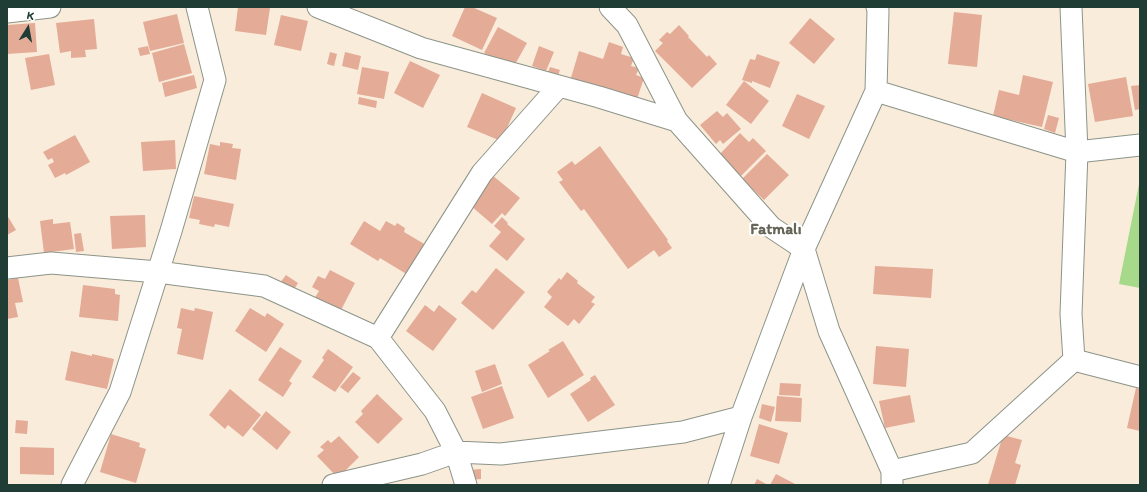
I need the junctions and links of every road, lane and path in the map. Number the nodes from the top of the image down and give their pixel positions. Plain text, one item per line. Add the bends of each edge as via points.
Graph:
1 (50, 7) edge
2 (197, 7) edge
3 (318, 7) edge
4 (610, 7) edge
5 (1071, 7) edge
6 (881, 8) edge
7 (7, 12) edge
8 (559, 86) junction
9 (876, 91) junction
10 (677, 121) junction
11 (1140, 145) edge
12 (1077, 152) junction
13 (804, 249) junction
14 (7, 268) edge
15 (158, 272) junction
16 (378, 338) junction
17 (1074, 360) junction
18 (1140, 377) edge
19 (741, 417) junction
20 (456, 452) junction
21 (892, 478) edge
22 (72, 485) edge
23 (333, 485) edge
24 (466, 485) edge
25 (719, 485) edge

1 - 7 street
2 - 15 street via 215,80
3 - 8 street via 421,48
4 - 10 street via 627,25
5 - 12 street
6 - 9 street
8 - 10 street
8 - 16 street via 482,173
9 - 12 street
9 - 13 street
10 - 13 street via 770,227
11 - 12 street
12 - 17 street via 1071,314
13 - 19 street
13 - 21 street via 830,331
14 - 15 street via 51,263
15 - 16 street via 264,286
15 - 22 street via 120,392
16 - 20 street via 435,412
17 - 18 street
17 - 21 street via 972,453
19 - 20 street via 684,432 501,454
19 - 25 street
20 - 23 street via 422,464
20 - 24 street

